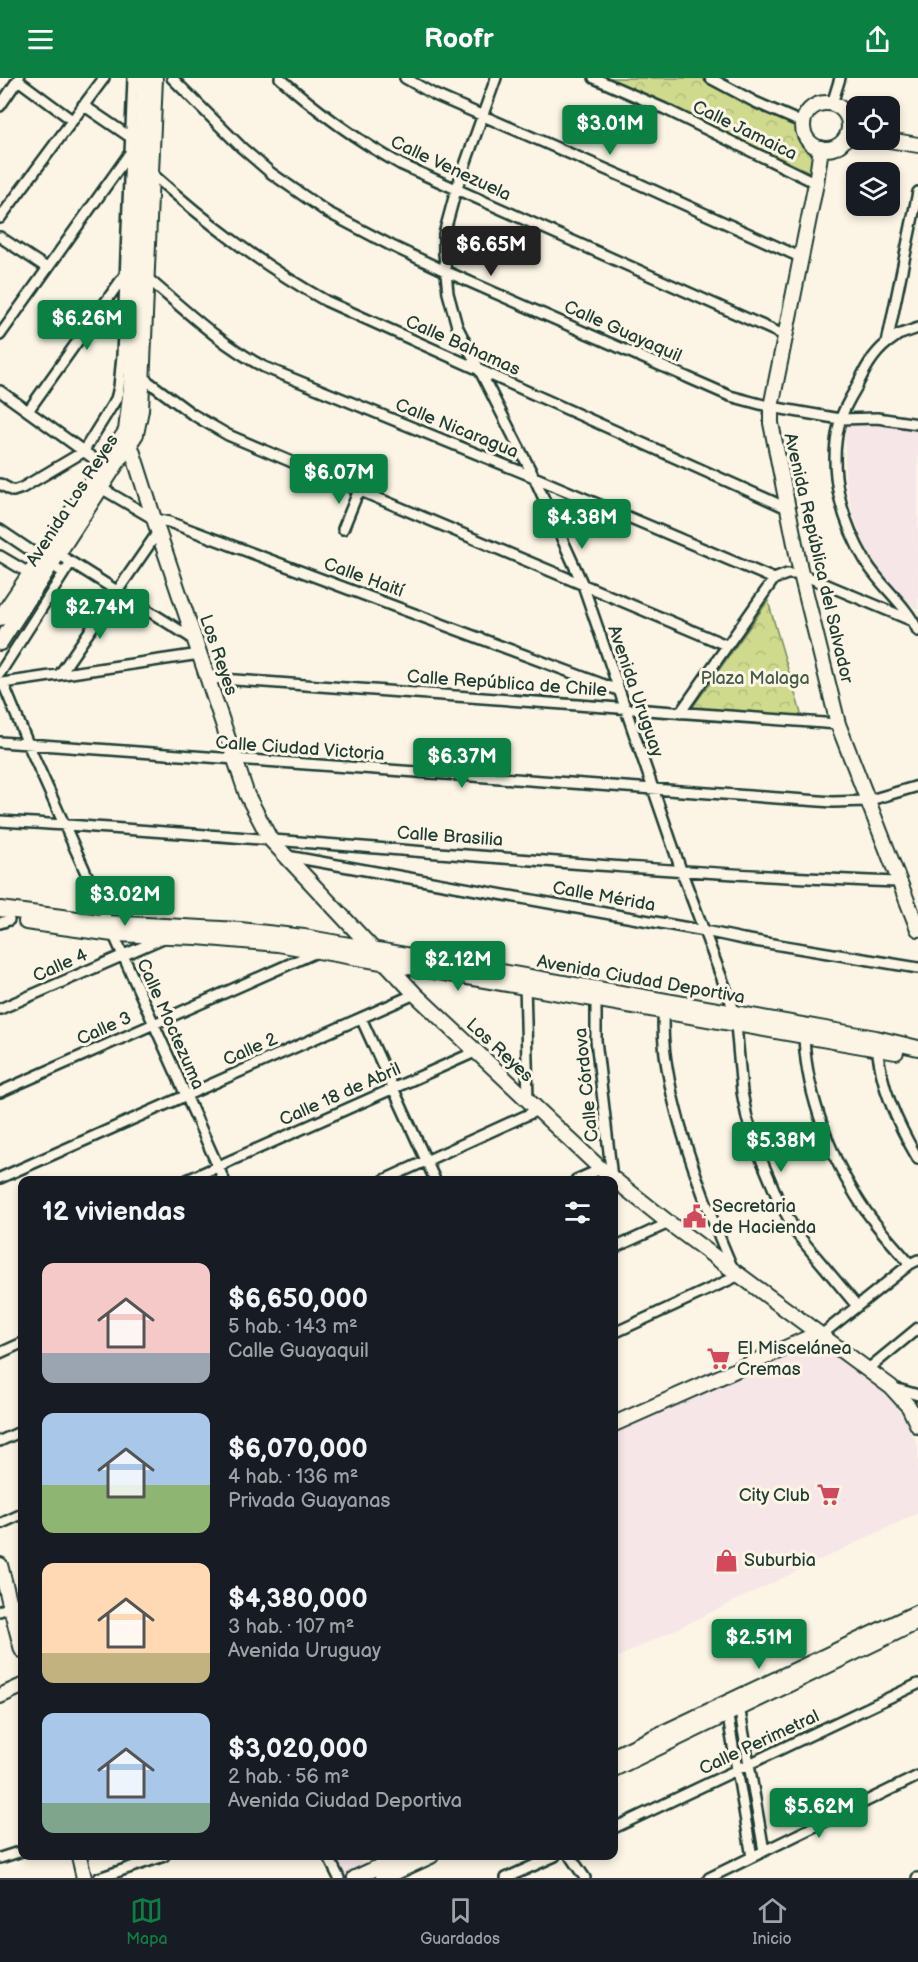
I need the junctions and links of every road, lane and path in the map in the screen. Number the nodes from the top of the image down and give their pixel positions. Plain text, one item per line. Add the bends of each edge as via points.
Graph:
1 (104, 78) edge
2 (133, 78) edge
3 (144, 78) edge
4 (155, 78) edge
5 (172, 78) edge
6 (280, 78) edge
7 (405, 78) edge
8 (496, 78) edge
9 (594, 78) edge
10 (710, 78) edge
11 (840, 78) edge
12 (19, 79) edge
13 (832, 104) junction
14 (83, 105) junction
15 (0, 106) edge
16 (482, 116) junction
17 (846, 116) edge
18 (72, 120) junction
19 (803, 123) junction
20 (846, 137) edge
21 (900, 142) edge
22 (134, 145) junction
23 (918, 145) edge
24 (821, 148) junction
25 (150, 172) junction
26 (816, 183) junction
27 (456, 190) junction
28 (918, 192) edge
29 (0, 218) edge
30 (0, 237) edge
31 (802, 258) junction
32 (47, 268) junction
33 (446, 272) junction
34 (125, 275) junction
35 (146, 277) junction
36 (918, 328) edge
37 (0, 335) edge
38 (786, 336) junction
39 (887, 343) junction
40 (479, 369) junction
41 (142, 377) junction
42 (0, 391) edge
43 (771, 407) junction
44 (28, 411) junction
45 (840, 419) junction
46 (918, 424) edge
47 (128, 437) junction
48 (83, 452) junction
49 (104, 466) junction
50 (534, 477) junction
51 (0, 484) edge
52 (101, 488) junction
53 (359, 490) junction
54 (787, 508) junction
55 (156, 526) junction
56 (0, 530) edge
57 (343, 530) dead end
58 (0, 556) edge
59 (50, 556) junction
60 (71, 562) junction
61 (64, 573) junction
62 (801, 574) junction
63 (35, 577) junction
64 (774, 579) junction
65 (583, 585) junction
66 (55, 587) junction
67 (117, 591) junction
68 (0, 618) edge
69 (916, 622) edge
70 (918, 631) edge
71 (195, 640) junction
72 (0, 644) edge
73 (726, 645) junction
74 (200, 654) junction
75 (0, 673) edge
76 (60, 674) junction
77 (208, 678) junction
78 (2, 683) edge
79 (618, 690) junction
80 (625, 708) junction
81 (680, 713) junction
82 (838, 724) junction
83 (0, 742) edge
84 (28, 744) junction
85 (236, 760) junction
86 (918, 786) edge
87 (653, 789) junction
88 (867, 801) junction
89 (0, 821) edge
90 (64, 825) junction
91 (270, 838) junction
92 (285, 856) junction
93 (681, 870) junction
94 (898, 882) junction
95 (2, 918) edge
96 (111, 928) junction
97 (918, 929) edge
98 (705, 931) junction
99 (167, 936) junction
100 (375, 949) junction
101 (319, 951) junction
102 (123, 955) junction
103 (387, 963) junction
104 (918, 968) edge
105 (525, 982) junction
106 (415, 994) junction
107 (596, 995) junction
108 (664, 1006) junction
109 (0, 1009) edge
110 (361, 1018) junction
111 (736, 1019) junction
112 (154, 1024) junction
113 (804, 1031) junction
114 (877, 1043) junction
115 (918, 1048) edge
116 (475, 1052) junction
117 (918, 1056) edge
118 (393, 1089) junction
119 (0, 1092) edge
120 (185, 1096) junction
121 (528, 1100) junction
122 (538, 1110) junction
123 (918, 1159) edge
124 (426, 1162) junction
125 (218, 1167) junction
126 (607, 1173) junction
127 (197, 1176) edge
128 (222, 1176) edge
129 (393, 1176) edge
130 (433, 1176) edge
131 (594, 1176) edge
132 (611, 1176) edge
133 (0, 1178) edge
134 (618, 1182) edge
135 (669, 1222) junction
136 (618, 1246) edge
137 (914, 1262) edge
138 (737, 1272) junction
139 (857, 1306) junction
140 (918, 1328) edge
141 (618, 1331) edge
142 (817, 1334) junction
143 (18, 1345) edge
144 (0, 1353) edge
145 (867, 1371) junction
146 (891, 1387) junction
147 (918, 1395) edge
148 (618, 1422) edge
149 (918, 1426) edge
150 (18, 1433) edge
151 (0, 1441) edge
152 (18, 1516) edge
153 (0, 1524) edge
154 (0, 1565) edge
155 (11, 1606) edge
156 (918, 1612) edge
157 (918, 1622) edge
158 (18, 1634) edge
159 (918, 1684) edge
160 (18, 1688) edge
161 (0, 1696) edge
162 (732, 1705) junction
163 (618, 1754) edge
164 (748, 1765) junction
165 (618, 1766) edge
166 (736, 1770) junction
167 (918, 1776) edge
168 (618, 1826) edge
169 (764, 1851) junction
170 (18, 1852) edge
171 (752, 1857) junction
172 (0, 1858) edge
173 (80, 1860) edge
174 (152, 1860) edge
175 (330, 1860) edge
176 (393, 1860) edge
177 (422, 1860) edge
178 (547, 1860) edge
179 (573, 1860) edge
180 (511, 1877) edge
181 (84, 1878) edge
182 (99, 1878) edge
183 (339, 1878) edge
184 (355, 1878) edge
185 (383, 1878) edge
186 (585, 1878) edge
187 (709, 1878) edge

1 - 14 street
2 - 22 street
3 - 22 street, Avenida Los Reyes
4 - 25 street, Avenida Los Reyes
5 - 33 street, Calle Guayaquil via 242,148 300,195
6 - 27 street, Calle Venezuela via 365,144
7 - 16 street
8 - 16 street, Avenida Uruguay
9 - 26 street, Calle Jamaica
10 - 19 street
11 - 13 street
12 - 15 street
12 - 18 street
13 - 17 street
13 - 19 street via 817,105
14 - 18 street
14 - 22 street
16 - 27 street, Avenida Uruguay
16 - 31 street
18 - 29 street
19 - 24 street via 806,136
20 - 24 street via 835,147
21 - 23 street
22 - 32 street
22 - 34 street
22 - 47 street, Avenida Los Reyes
24 - 26 street, Avenida República del Salvador
25 - 35 street, Avenida Los Reyes
25 - 40 street, Calle Bahamas via 202,218 284,278 326,301
26 - 31 street, Avenida República del Salvador
27 - 33 street, Avenida Uruguay via 444,234
27 - 38 street, Calle Venezuela
28 - 39 street
30 - 32 street
31 - 38 street, Avenida República del Salvador
32 - 37 street
33 - 40 street, Avenida Uruguay via 451,310
33 - 43 street, Calle Guayaquil via 706,387
34 - 44 street
34 - 48 street via 119,387 110,411
35 - 41 street, Avenida Los Reyes
35 - 50 street, Calle Nicaragua via 244,357
36 - 39 street
38 - 43 street, Avenida República del Salvador
39 - 45 street via 872,359
40 - 50 street, Avenida Uruguay
40 - 54 street, Calle Bahamas
41 - 47 street, Avenida Los Reyes via 139,424
41 - 53 street via 228,435
42 - 44 street
43 - 45 street, Calle Guayaquil
43 - 54 street, Avenida República del Salvador via 773,441
44 - 48 street
45 - 46 street, Calle Guayaquil via 877,418
45 - 69 street via 835,473 847,525 880,583
47 - 49 street, Avenida Los Reyes
47 - 52 street, Avenida Los Reyes
47 - 55 street, Los Reyes
48 - 49 street
48 - 51 street via 22,488 13,490
49 - 59 street, Avenida Los Reyes
50 - 64 street, Calle Nicaragua
50 - 65 street, Avenida Uruguay
52 - 55 street, Calle Haití
52 - 59 street, Avenida Los Reyes
53 - 57 street
53 - 65 street
54 - 62 street, Avenida República del Salvador
55 - 67 street
55 - 71 street, Los Reyes
55 - 79 street, Calle Haití via 181,526
56 - 59 street
58 - 63 street
59 - 60 street
59 - 61 street
59 - 63 street, Avenida Los Reyes
60 - 61 street
60 - 67 street
61 - 66 street
62 - 64 street
62 - 69 street
62 - 82 street, Avenida República del Salvador
63 - 66 street
63 - 68 street, Avenida Los Reyes
63 - 72 street, Avenida Los Reyes
64 - 73 street
65 - 73 street
65 - 79 street, Avenida Uruguay
66 - 75 street
67 - 71 street
67 - 76 street
69 - 70 street
71 - 74 street, Los Reyes
73 - 81 street
74 - 76 street
74 - 77 street, Los Reyes
76 - 78 street
77 - 80 street, Calle República de Chile
77 - 85 street, Los Reyes
78 - 84 street, Calle Moctezuma
79 - 80 street, Avenida Uruguay
80 - 81 street, Calle República de Chile
80 - 87 street, Avenida Uruguay
81 - 82 street, Calle República de Chile
82 - 88 street, Avenida República del Salvador
83 - 84 street, Calle Ciudad Victoria
84 - 85 street, Calle Ciudad Victoria
84 - 90 street, Calle Moctezuma
85 - 87 street, Calle Ciudad Victoria
85 - 91 street, Los Reyes via 247,795
86 - 88 street, Calle Ciudad Victoria
87 - 88 street, Calle Ciudad Victoria
87 - 93 street, Avenida Uruguay
88 - 94 street, Avenida República del Salvador
89 - 90 street, Calle Brasilia
90 - 91 street, Calle Brasilia
90 - 96 street, Calle Moctezuma
91 - 92 street, Los Reyes
91 - 93 street, Calle Brasilia
92 - 98 street, Calle Mérida
92 - 100 street, Los Reyes
93 - 94 street, Calle Brasilia
93 - 98 street, Avenida Uruguay
94 - 97 street, Avenida República del Salvador
95 - 96 street, Avenida Ciudad Deportiva
96 - 99 street, Avenida Ciudad Deportiva
96 - 100 street, Avenida Ciudad Deportiva via 240,930
96 - 102 street, Calle Moctezuma
98 - 104 street, Calle Mérida
98 - 111 street, Avenida Uruguay
99 - 101 street, Avenida Ciudad Deportiva via 250,941
99 - 102 street, Calle 4
100 - 103 street, Los Reyes
100 - 105 street, Avenida Ciudad Deportiva
101 - 103 street, Avenida Ciudad Deportiva
101 - 112 street, Calle 3
102 - 109 street, Calle 4
102 - 112 street, Calle Moctezuma
103 - 105 street, Avenida Ciudad Deportiva
103 - 106 street, Los Reyes
105 - 107 street, Avenida Ciudad Deportiva
105 - 121 street
106 - 110 street, Calle 2
106 - 116 street, Los Reyes
107 - 108 street, Avenida Ciudad Deportiva
107 - 126 street, Calle Córdova
108 - 111 street, Avenida Ciudad Deportiva
108 - 138 street via 664,1055 678,1118 708,1211
110 - 118 street
110 - 120 street, Calle 2
111 - 113 street, Avenida Ciudad Deportiva
111 - 139 street, Avenida Uruguay via 747,1118 778,1200 797,1234
112 - 119 street, Calle 3
112 - 120 street, Calle Moctezuma
113 - 114 street, Avenida Ciudad Deportiva
113 - 137 street via 814,1102 843,1172 873,1221
114 - 115 street, Avenida Ciudad Deportiva
114 - 117 street, Avenida Ciudad Deportiva
114 - 123 street via 889,1101
116 - 118 street, Calle 18 de Abril
116 - 121 street, Los Reyes
118 - 124 street
118 - 125 street, Calle 18 de Abril
120 - 125 street, Calle Moctezuma
120 - 133 street, Calle 2
121 - 122 street, Los Reyes
122 - 124 street
122 - 126 street, Los Reyes
124 - 129 street
124 - 130 street
125 - 127 street, Calle 18 de Abril
125 - 128 street, Calle Moctezuma
126 - 131 street
126 - 132 street, Los Reyes
134 - 135 street, Los Reyes
135 - 136 street
135 - 138 street, Los Reyes
137 - 139 street
138 - 141 street
138 - 142 street, Los Reyes
139 - 142 street
140 - 145 street
142 - 145 street, Los Reyes
142 - 148 street
143 - 144 street
145 - 146 street, Los Reyes
146 - 147 street
146 - 149 street, Los Reyes via 909,1407
150 - 151 street
152 - 153 street
154 - 155 street
155 - 158 street
156 - 162 street
157 - 162 street
159 - 164 street, Calle Perimetral
160 - 161 street
162 - 163 street
162 - 164 street
162 - 165 street
162 - 166 street
164 - 166 street, Calle Perimetral
164 - 169 street
166 - 168 street, Calle Perimetral
166 - 171 street
167 - 169 street
169 - 171 street
170 - 172 street
171 - 187 street
173 - 181 street
174 - 182 street
175 - 183 street
176 - 184 street
177 - 185 street
178 - 180 street
179 - 186 street

